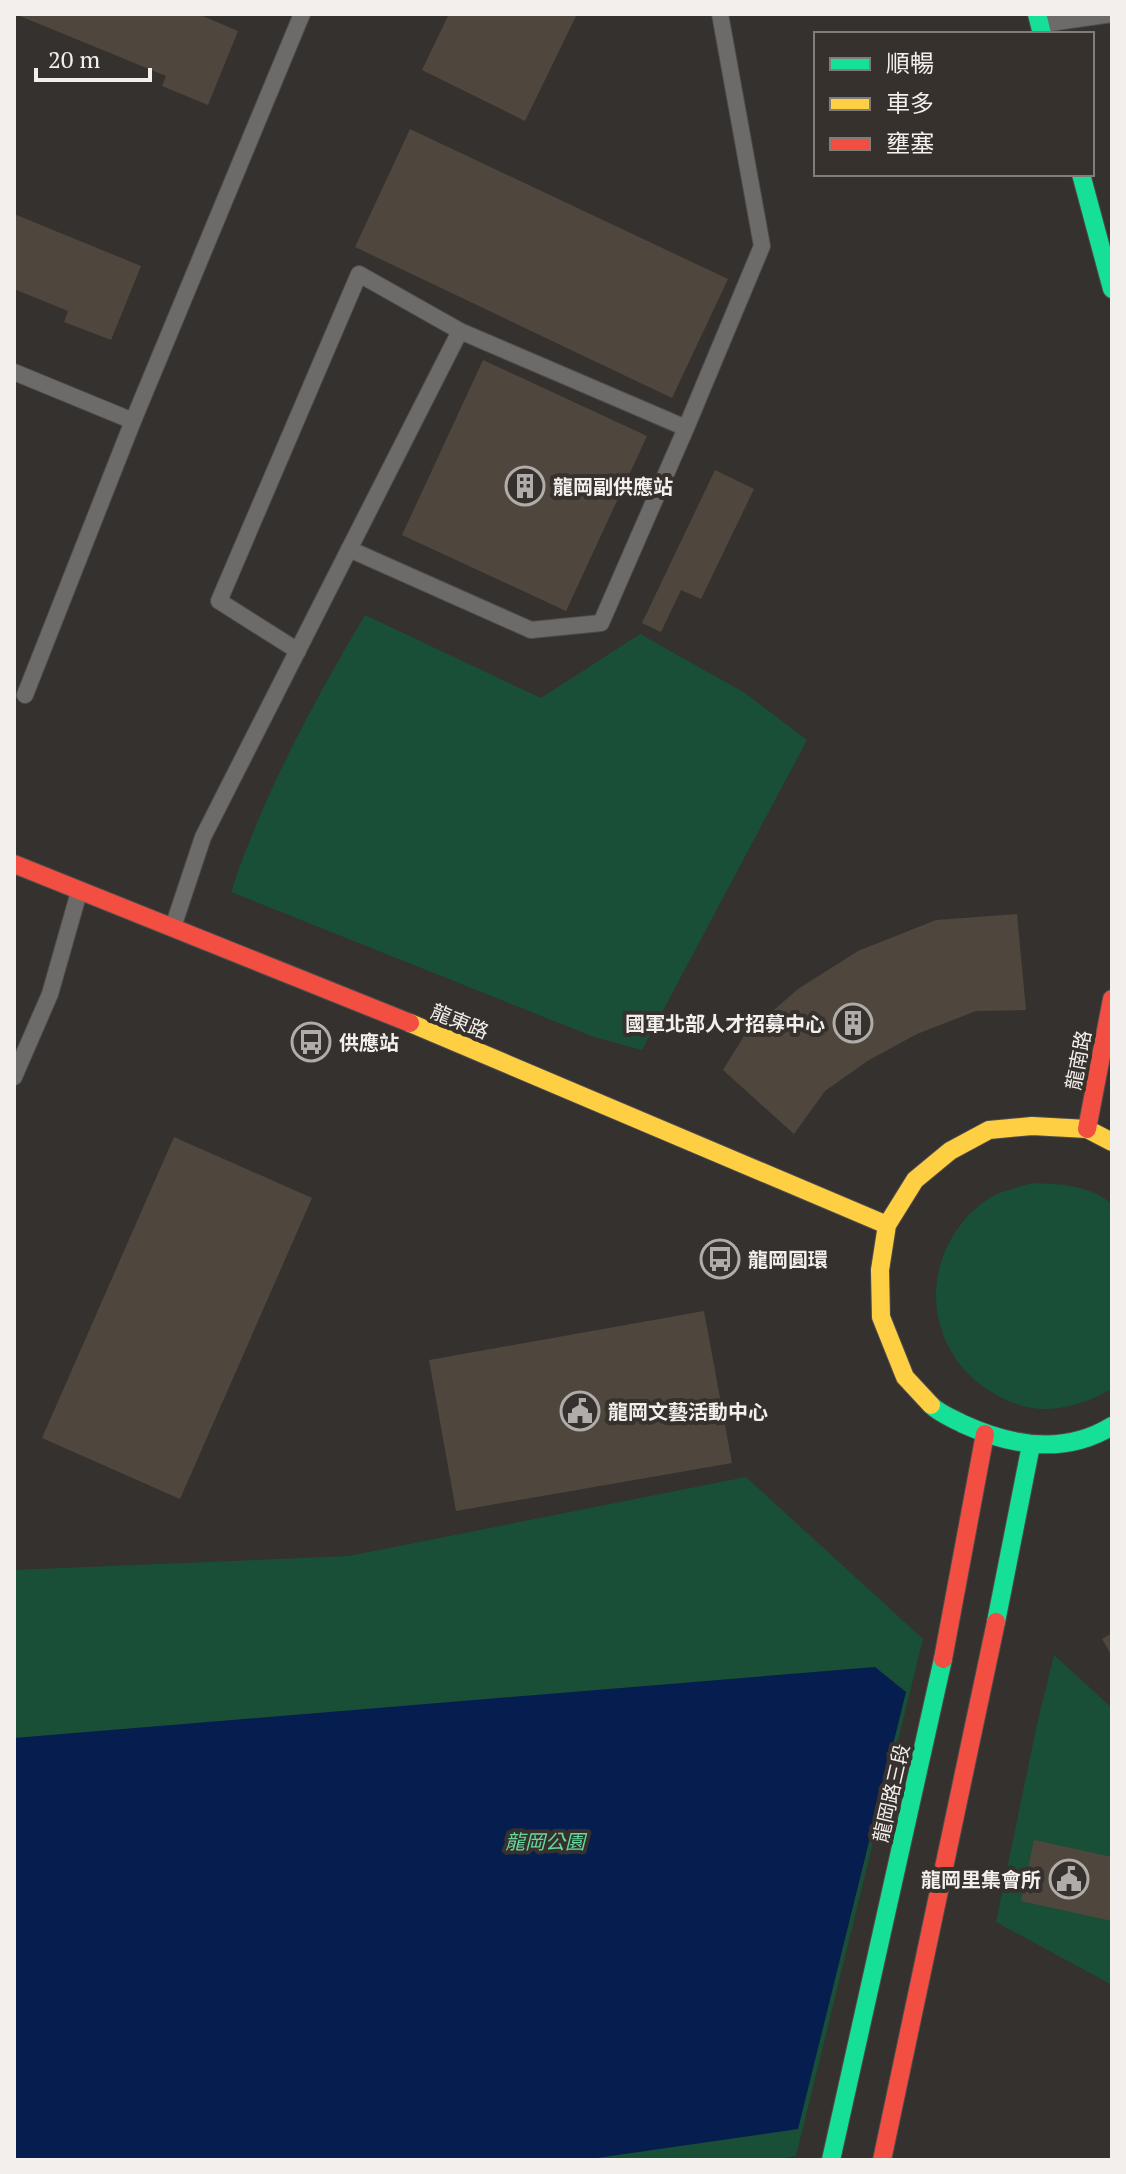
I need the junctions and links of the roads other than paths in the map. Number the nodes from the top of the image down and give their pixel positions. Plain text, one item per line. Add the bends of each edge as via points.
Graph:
1 (302, 14) edge
2 (720, 14) edge
3 (1112, 14) edge
4 (1040, 24) edge
5 (1082, 176) edge
6 (1112, 289) edge
7 (460, 331) junction
8 (14, 372) edge
9 (133, 421) junction
10 (686, 428) junction
11 (349, 549) junction
12 (298, 651) junction
13 (25, 695) dead end
14 (14, 864) edge
15 (79, 890) junction
16 (173, 928) junction
17 (1112, 999) edge
18 (14, 1077) edge
19 (1087, 1129) junction
20 (1112, 1142) edge
21 (887, 1225) junction
22 (1112, 1426) edge
23 (985, 1434) junction
24 (1031, 1445) junction
25 (831, 2160) edge
26 (882, 2160) edge

1 - 9 lane
2 - 10 lane via 762,246
3 - 4 lane
5 - 6 main road
7 - 10 lane
7 - 11 lane
7 - 12 lane via 359,274 219,601
8 - 9 lane
9 - 13 lane
10 - 11 lane via 601,623 531,630
11 - 12 lane
12 - 16 lane via 203,837
14 - 15 main road, 龍東路
15 - 16 main road, 龍東路
15 - 18 lane via 50,994
16 - 21 main road, 龍東路
17 - 19 main road, 龍南路
19 - 20 main road
19 - 21 main road via 989,1130 950,1151 915,1180
21 - 23 main road via 880,1270 881,1317 905,1377 938,1412
22 - 24 main road via 1096,1436 1059,1445
23 - 24 main road
23 - 25 main road, 龍岡路三段 via 947,1641
24 - 26 main road

